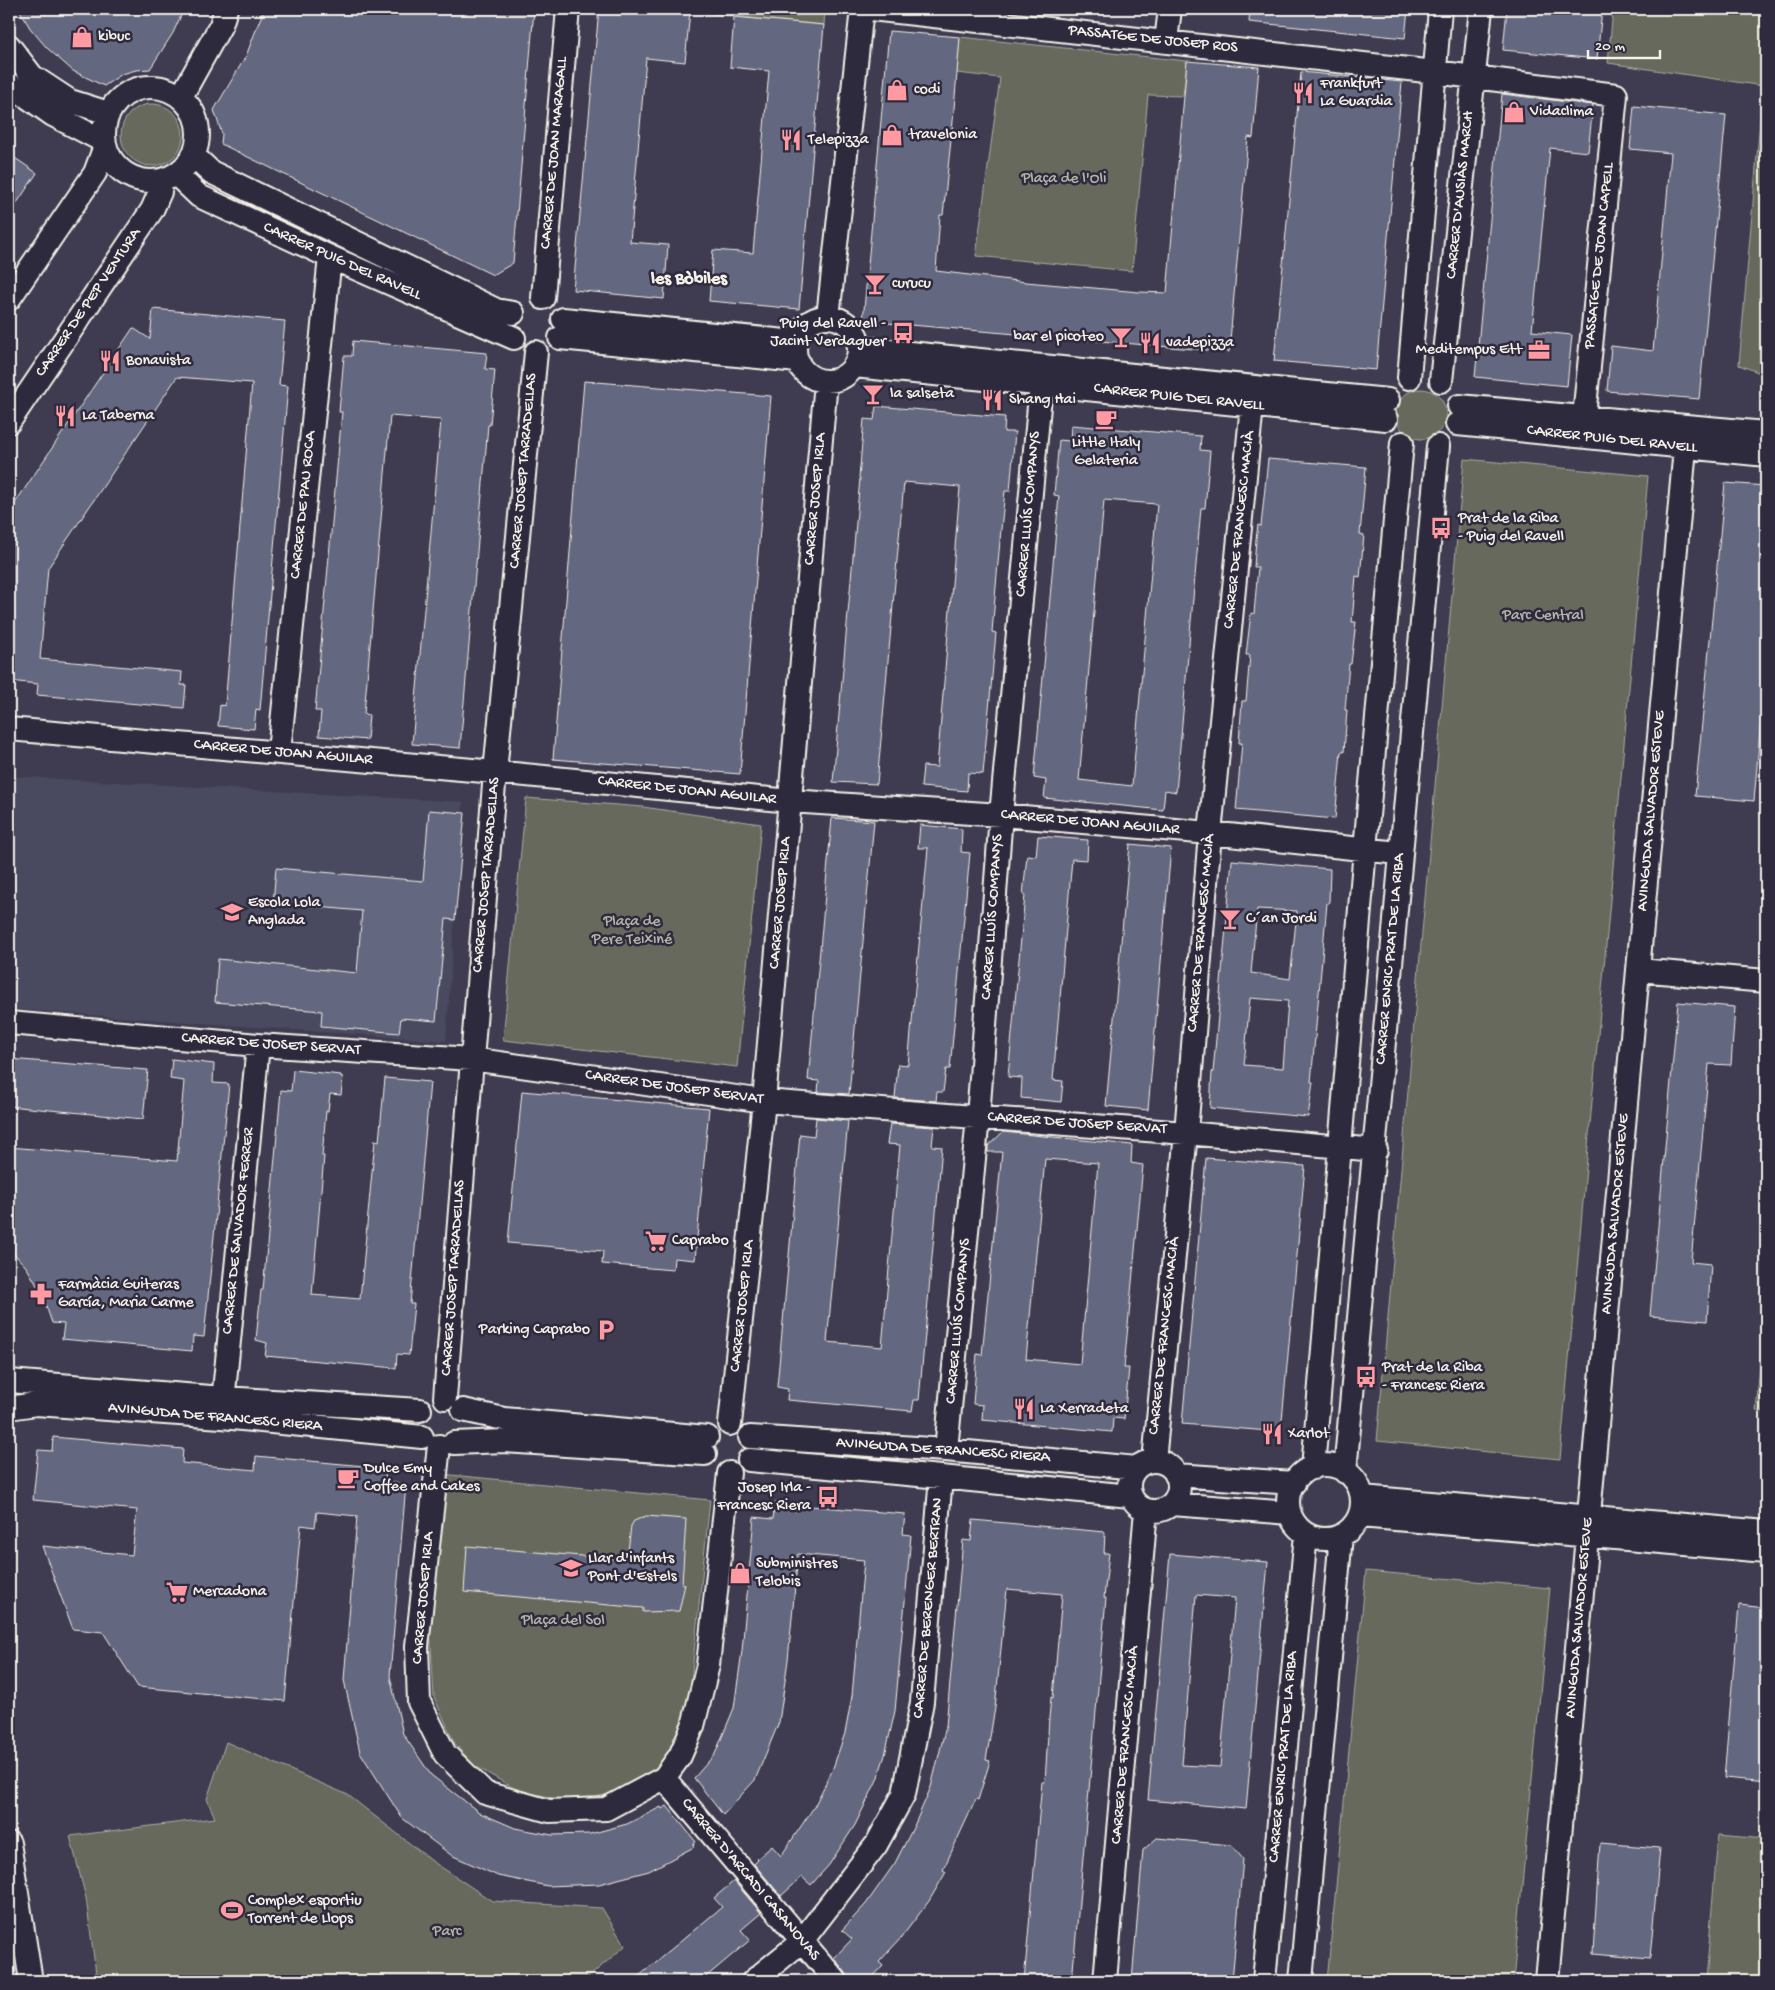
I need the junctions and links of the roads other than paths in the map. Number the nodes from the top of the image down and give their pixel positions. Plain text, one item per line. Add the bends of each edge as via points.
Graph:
1 (226, 9) edge
2 (568, 9) edge
3 (862, 9) edge
4 (871, 9) edge
5 (1170, 9) edge
6 (1440, 9) edge
7 (1481, 9) edge
8 (1166, 41) junction
9 (9, 46) edge
10 (1435, 72) junction
11 (1473, 77) junction
12 (9, 84) edge
13 (1616, 95) joint
14 (181, 97) junction
15 (108, 113) junction
16 (104, 144) junction
17 (194, 156) junction
18 (168, 178) junction
19 (330, 257) junction
20 (543, 298) junction
21 (9, 299) edge
22 (513, 312) junction
23 (828, 317) junction
24 (562, 328) junction
25 (514, 338) junction
26 (797, 351) junction
27 (536, 352) junction
28 (856, 357) junction
29 (1409, 378) junction
30 (826, 381) junction
31 (1441, 381) junction
32 (1041, 385) junction
33 (1252, 405) junction
34 (1387, 409) junction
35 (1458, 415) junction
36 (1584, 417) junction
37 (9, 422) edge
38 (1766, 433) edge
39 (1402, 443) junction
40 (1438, 446) junction
41 (1685, 448) junction
42 (1766, 455) edge
43 (9, 729) edge
44 (279, 752) junction
45 (495, 772) junction
46 (790, 801) junction
47 (1001, 815) junction
48 (1210, 833) junction
49 (1365, 849) junction
50 (1400, 853) junction
51 (1638, 970) junction
52 (1766, 981) edge
53 (9, 1022) edge
54 (258, 1045) junction
55 (471, 1059) junction
56 (764, 1101) junction
57 (978, 1117) junction
58 (1186, 1132) junction
59 (1340, 1146) junction
60 (1376, 1150) junction
61 (9, 1381) edge
62 (454, 1404) junction
63 (9, 1408) edge
64 (222, 1408) junction
65 (420, 1410) junction
66 (730, 1424) junction
67 (750, 1437) junction
68 (438, 1442) junction
69 (706, 1446) junction
70 (946, 1450) junction
71 (749, 1460) junction
72 (1145, 1465) junction
73 (1313, 1468) junction
74 (1345, 1472) junction
75 (729, 1473) junction
76 (1176, 1475) junction
77 (941, 1477) junction
78 (1294, 1482) junction
79 (1138, 1503) junction
80 (1172, 1504) junction
81 (1361, 1507) junction
82 (1290, 1513) junction
83 (1588, 1526) junction
84 (1766, 1532) edge
85 (1306, 1534) junction
86 (1341, 1536) junction
87 (1766, 1552) edge
88 (664, 1778) junction
89 (9, 1843) edge
90 (801, 1942) junction
91 (31, 1981) edge
92 (753, 1981) edge
93 (836, 1981) edge
94 (1105, 1981) edge
95 (1264, 1981) edge
96 (1301, 1981) edge
97 (1547, 1981) edge

1 - 14 street via 221,26
2 - 20 street, CARRER DE JOAN MARAGALL
3 - 23 street
4 - 8 street, PASSATGE DE JOSEP ROS
5 - 8 street
6 - 10 street
7 - 11 street, CARRER D'AUSIÀS MARCH
8 - 10 street, PASSATGE DE JOSEP ROS
9 - 15 street via 32,76 70,101
10 - 11 street, PASSATGE DE JOSEP ROS
10 - 29 street
11 - 13 street, PASSATGE DE JOSEP ROS
11 - 31 street, CARRER D'AUSIÀS MARCH
12 - 16 street via 52,115
13 - 36 street, PASSATGE DE JOAN CAPELL
14 - 15 street via 155,87 141,88 127,93
14 - 17 street via 197,124
15 - 16 street
16 - 18 street via 110,160 132,178 145,182
16 - 21 street via 95,173
17 - 18 street
17 - 22 street, CARRER PUIG DEL RAVELL via 210,172 496,310
18 - 19 street, CARRER PUIG DEL RAVELL via 199,196
18 - 37 street, CARRER DE PEP VENTURA via 152,210
19 - 25 street, CARRER PUIG DEL RAVELL
19 - 44 street, CARRER DE PAU ROCA
20 - 22 street via 525,300
20 - 24 street via 557,306
22 - 25 street via 510,330
23 - 26 street via 802,328
23 - 28 street via 838,318 854,331
24 - 26 street
24 - 27 street via 552,348
25 - 27 street via 519,345
26 - 30 street via 801,367 808,374
27 - 45 street, CARRER JOSEP TARRADELLAS
28 - 30 street via 842,377
28 - 32 street, CARRER PUIG DEL RAVELL
28 - 34 street, CARRER PUIG DEL RAVELL
29 - 31 street via 1427,376
29 - 34 street via 1392,391
30 - 46 street, CARRER JOSEP IRLA
31 - 35 street via 1451,390
32 - 33 street, CARRER PUIG DEL RAVELL
32 - 47 street, CARRER LLUÍS COMPANYS
33 - 34 street, CARRER PUIG DEL RAVELL
33 - 48 street, CARRER DE FRANCESC MACIÀ
34 - 39 street via 1390,431
35 - 36 street, CARRER PUIG DEL RAVELL
35 - 40 street via 1450,437
35 - 41 street, CARRER PUIG DEL RAVELL
36 - 38 street, CARRER PUIG DEL RAVELL
39 - 40 street via 1419,449
39 - 49 street
40 - 50 street, CARRER ENRIC PRAT DE LA RIBA
41 - 42 street, CARRER PUIG DEL RAVELL
41 - 51 street, AVINGUDA SALVADOR ESTEVE
43 - 44 street, CARRER DE JOAN AGUILAR
44 - 45 street, CARRER DE JOAN AGUILAR
45 - 46 street, CARRER DE JOAN AGUILAR
45 - 55 street, CARRER JOSEP TARRADELLAS
46 - 47 street, CARRER DE JOAN AGUILAR
46 - 56 street, CARRER JOSEP IRLA
47 - 48 street, CARRER DE JOAN AGUILAR
47 - 57 street, CARRER LLUÍS COMPANYS
48 - 49 street, CARRER DE JOAN AGUILAR
48 - 58 street, CARRER DE FRANCESC MACIÀ
49 - 50 street, CARRER DE JOAN AGUILAR
49 - 59 street
50 - 60 street, CARRER ENRIC PRAT DE LA RIBA
51 - 52 street
51 - 83 street, AVINGUDA SALVADOR ESTEVE
53 - 54 street, CARRER DE JOSEP SERVAT
54 - 55 street, CARRER DE JOSEP SERVAT
54 - 64 street, CARRER DE SALVADOR FERRER
55 - 56 street, CARRER DE JOSEP SERVAT
55 - 62 street, CARRER JOSEP TARRADELLAS
56 - 57 street, CARRER DE JOSEP SERVAT
56 - 66 street, CARRER JOSEP IRLA
57 - 58 street, CARRER DE JOSEP SERVAT
57 - 70 street, CARRER LLUÍS COMPANYS
58 - 59 street, CARRER DE JOSEP SERVAT
58 - 72 street, CARRER DE FRANCESC MACIÀ
59 - 60 street, CARRER DE JOSEP SERVAT
59 - 73 street
60 - 74 street, CARRER ENRIC PRAT DE LA RIBA
61 - 64 street, AVINGUDA DE FRANCESC RIERA
62 - 65 street via 431,1400
62 - 68 street via 466,1424 460,1438
62 - 69 street via 504,1419
63 - 64 street, AVINGUDA DE FRANCESC RIERA via 36,1404
64 - 65 street, AVINGUDA DE FRANCESC RIERA
64 - 68 street, AVINGUDA DE FRANCESC RIERA
65 - 68 street via 417,1424
66 - 67 street via 738,1426
66 - 69 street via 715,1428
67 - 70 street, AVINGUDA DE FRANCESC RIERA
67 - 71 street via 753,1451
68 - 69 street, AVINGUDA DE FRANCESC RIERA
68 - 88 street, CARRER JOSEP IRLA via 417,1646 419,1702 445,1754 485,1793 549,1811 606,1808
69 - 75 street via 712,1466
70 - 72 street, AVINGUDA DE FRANCESC RIERA
71 - 75 street via 741,1469
71 - 77 street, AVINGUDA DE FRANCESC RIERA
72 - 76 street via 1169,1466
72 - 79 street via 1129,1479 1128,1488
73 - 74 street via 1334,1467
73 - 78 street
74 - 81 street via 1356,1481
75 - 88 street, CARRER JOSEP IRLA via 708,1665 692,1726 680,1756
76 - 78 street
76 - 80 street via 1179,1487
77 - 79 street, AVINGUDA DE FRANCESC RIERA
77 - 90 street, CARRER DE BERENGER BERTRAN via 922,1702 904,1794 876,1845
78 - 82 street via 1289,1497
79 - 80 street via 1159,1511
79 - 94 street, CARRER DE FRANCESC MACIÀ
80 - 82 street
81 - 83 street
81 - 86 street via 1354,1525
82 - 85 street
83 - 84 street
83 - 87 street
83 - 97 street, AVINGUDA SALVADOR ESTEVE
85 - 86 street via 1326,1539
85 - 95 street, CARRER ENRIC PRAT DE LA RIBA
86 - 96 street
88 - 90 street, CARRER D'ARCADI CASANOVAS
89 - 91 street
90 - 92 street, CARRER DE BERENGER BERTRAN
90 - 93 street, CARRER D'ARCADI CASANOVAS

